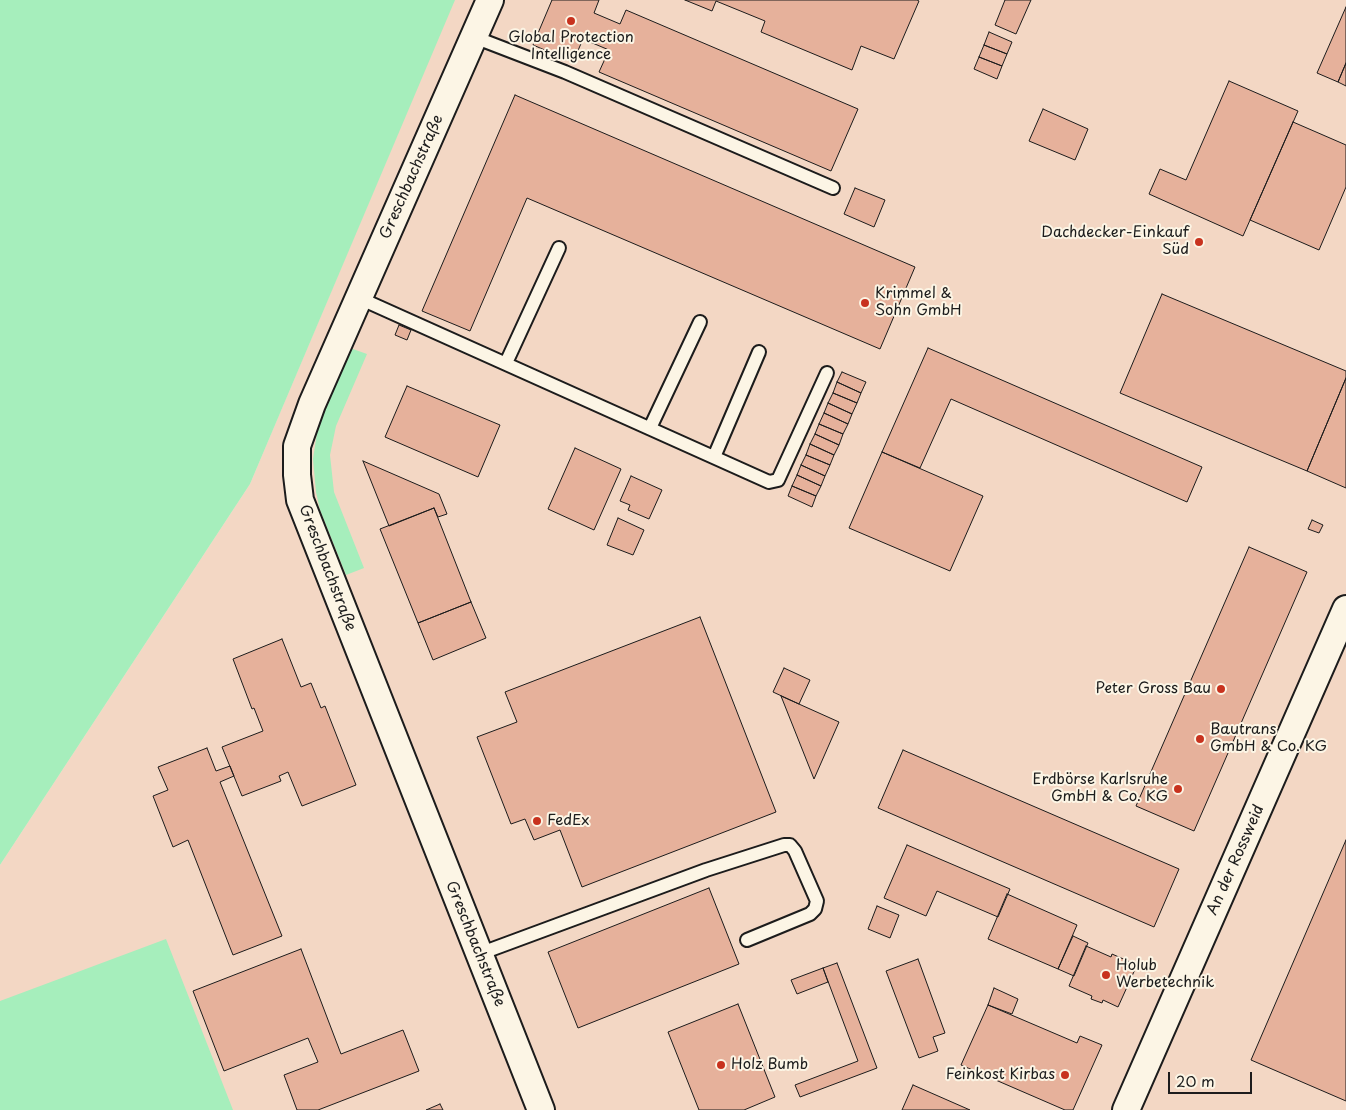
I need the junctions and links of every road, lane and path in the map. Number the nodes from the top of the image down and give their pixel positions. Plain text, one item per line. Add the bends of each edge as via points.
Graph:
1 (490, 0) edge
2 (474, 36) junction
3 (833, 188) dead end
4 (558, 248) dead end
5 (359, 298) junction
6 (700, 322) dead end
7 (759, 352) dead end
8 (506, 363) junction
9 (827, 373) dead end
10 (650, 428) junction
11 (714, 457) junction
12 (1346, 609) edge
13 (747, 940) dead end
14 (479, 954) junction
15 (541, 1110) edge
16 (1126, 1110) edge

1 - 2 street, Greschbachstraße
2 - 3 lane
2 - 5 street, Greschbachstraße
4 - 8 lane
5 - 8 lane
5 - 14 street, Greschbachstraße via 297,446 300,500
6 - 10 lane
7 - 11 lane
8 - 10 lane
9 - 11 lane via 778,480 769,482
10 - 11 lane
12 - 16 street, An der Rossweid
13 - 14 lane via 815,909 817,901 790,845 706,870
14 - 15 street, Greschbachstraße

